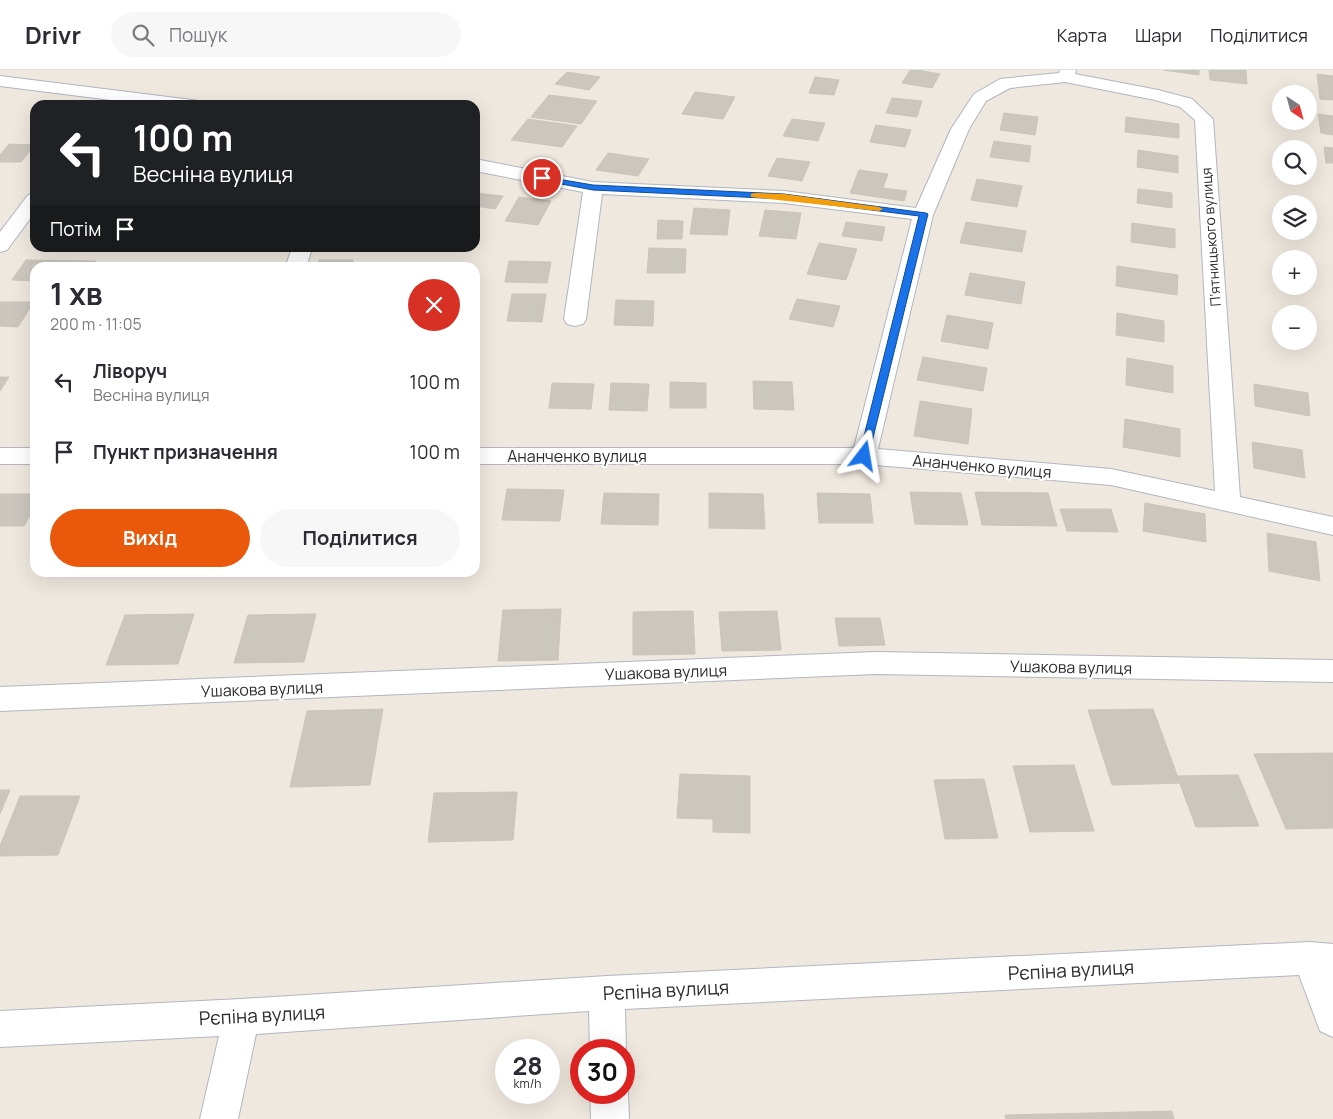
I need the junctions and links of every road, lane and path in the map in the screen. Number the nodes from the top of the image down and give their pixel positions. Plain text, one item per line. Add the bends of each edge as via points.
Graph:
1 (1066, 73) edge
2 (0, 81) edge
3 (109, 100) edge
4 (480, 166) edge
5 (593, 188) junction
6 (30, 206) edge
7 (924, 214) junction
8 (0, 246) edge
9 (575, 319) dead end
10 (0, 456) edge
11 (30, 456) edge
12 (480, 456) edge
13 (864, 456) junction
14 (1228, 503) junction
15 (1333, 526) edge
16 (1333, 671) edge
17 (0, 699) edge
18 (1321, 959) edge
19 (607, 993) junction
20 (241, 1017) junction
21 (1333, 1019) edge
22 (0, 1029) edge
23 (608, 1039) edge
24 (609, 1104) edge
25 (219, 1119) edge
26 (610, 1119) edge

1 - 7 street, П’ятницького вулиця via 1006,83 980,98 960,129
1 - 14 street, П’ятницького вулиця via 1186,104 1204,119
2 - 3 street
4 - 5 street
5 - 7 street via 784,197
5 - 9 street
6 - 8 street
7 - 13 street, П’ятницького вулиця
10 - 11 street
12 - 13 street, Ананченко вулиця
13 - 14 street, Ананченко вулиця via 1111,477
14 - 15 street, Ананченко вулиця
16 - 17 street, Ушакова вулиця via 876,663
18 - 19 street, Рєпіна вулиця
18 - 21 street
19 - 20 street, Рєпіна вулиця
19 - 23 street
20 - 22 street, Рєпіна вулиця
20 - 25 street
24 - 26 street

